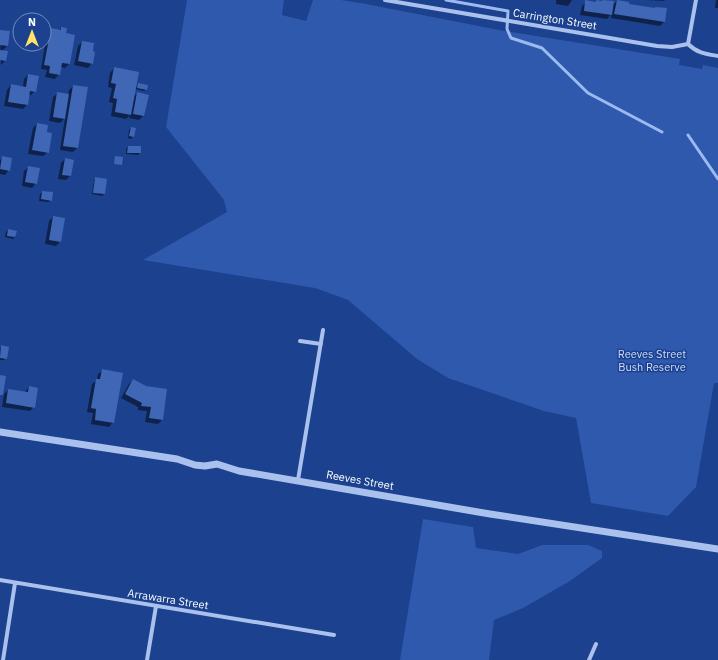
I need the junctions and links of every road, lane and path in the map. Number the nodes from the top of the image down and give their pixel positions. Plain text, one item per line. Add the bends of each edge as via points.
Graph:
1 (385, 0) edge
2 (696, 0) edge
3 (688, 44) junction
4 (718, 56) edge
5 (323, 330) dead end
6 (300, 341) dead end
7 (321, 344) junction
8 (0, 432) edge
9 (298, 480) junction
10 (718, 549) edge
11 (0, 580) edge
12 (16, 583) junction
13 (156, 606) junction
14 (334, 635) dead end
15 (596, 644) dead end
16 (3, 660) edge
17 (147, 660) edge
18 (589, 660) edge

1 - 3 street, Carrington Street via 657,46
2 - 3 street
3 - 4 street via 694,50
5 - 7 street
6 - 7 street
7 - 9 street
8 - 9 street, Reeves Street via 177,459 195,465 217,464
9 - 10 street, Reeves Street via 490,514
11 - 12 street, Arrawarra Street
12 - 13 street, Arrawarra Street
12 - 16 street
13 - 14 street, Arrawarra Street
13 - 17 street
15 - 18 street

